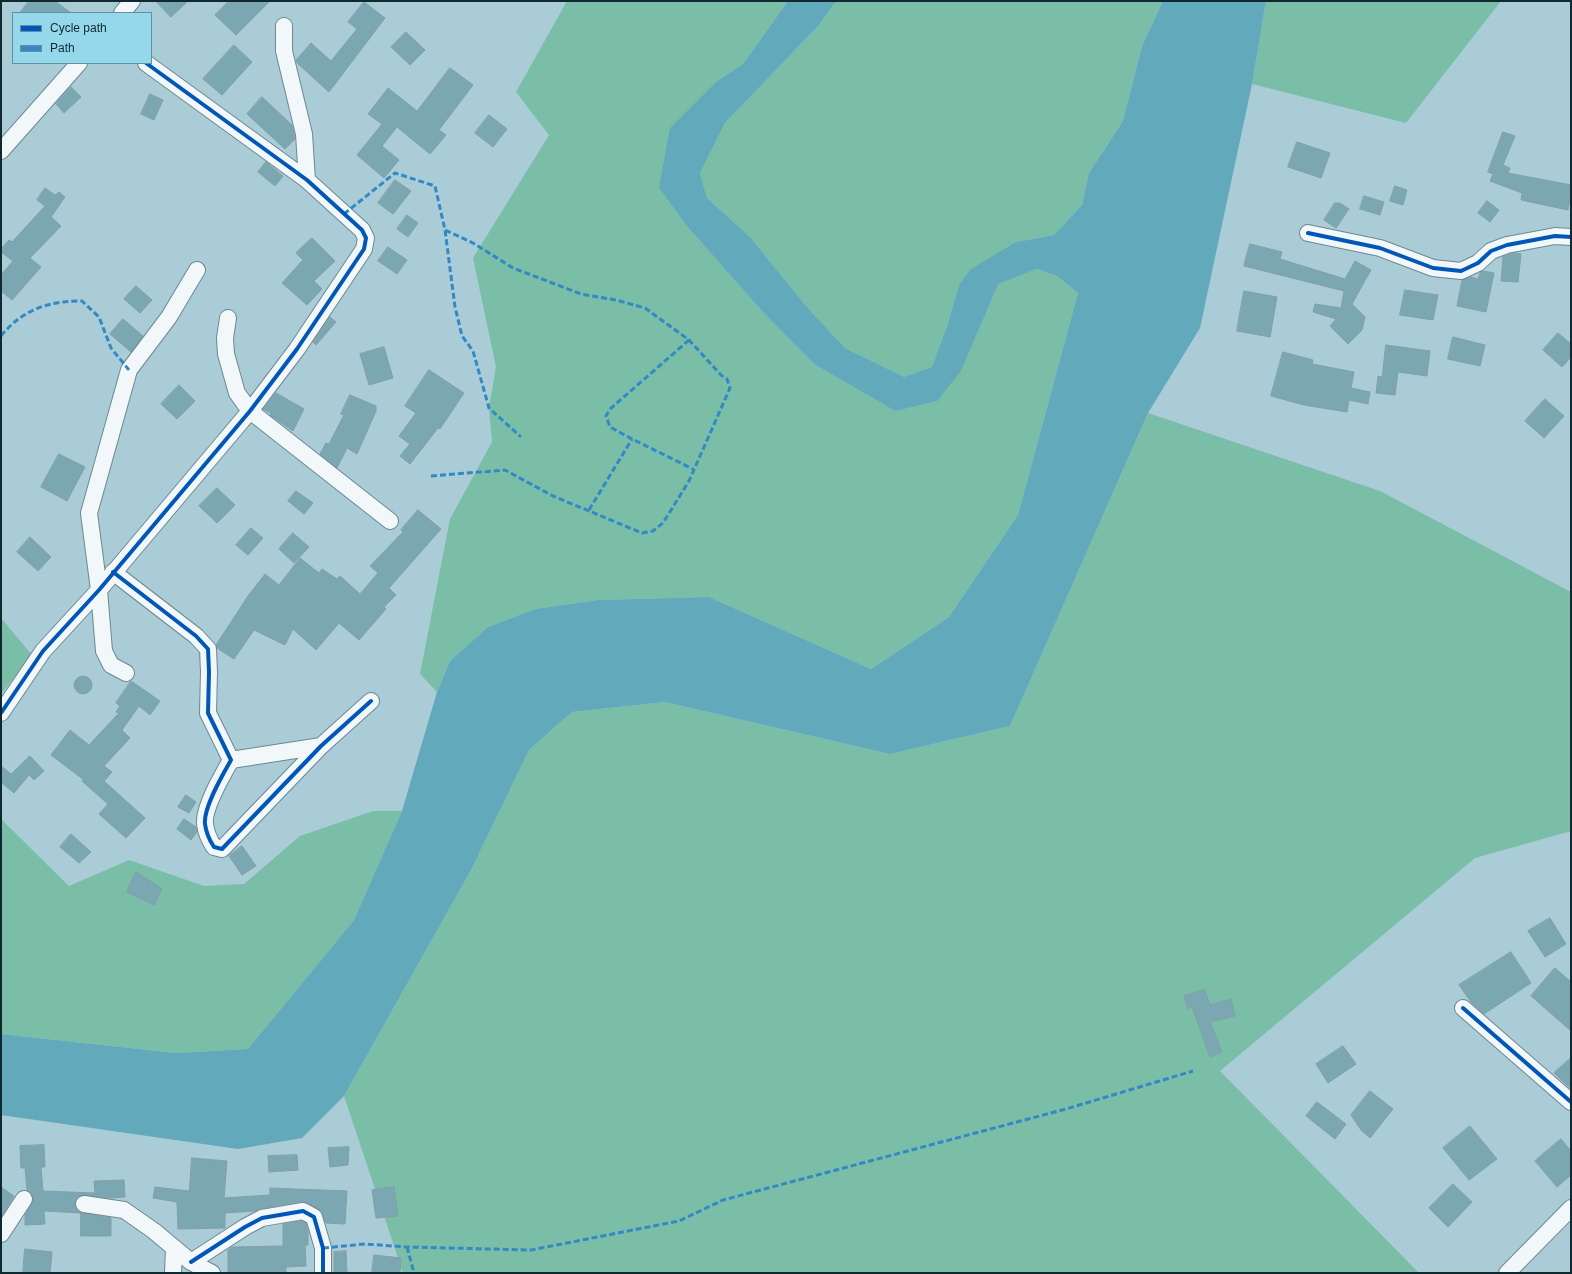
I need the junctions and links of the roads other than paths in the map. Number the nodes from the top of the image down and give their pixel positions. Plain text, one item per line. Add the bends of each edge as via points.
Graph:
1 (132, 1) edge
2 (123, 12) edge
3 (284, 26) dead end
4 (78, 64) edge
5 (147, 64) edge
6 (1, 151) edge
7 (307, 180) junction
8 (1308, 233) dead end
9 (1571, 237) edge
10 (196, 270) dead end
11 (228, 318) dead end
12 (250, 411) junction
13 (390, 522) dead end
14 (113, 572) junction
15 (99, 590) junction
16 (126, 673) dead end
17 (371, 701) dead end
18 (1, 713) edge
19 (320, 746) junction
20 (231, 760) junction
21 (1463, 1008) dead end
22 (1571, 1102) edge
23 (24, 1199) dead end
24 (84, 1204) dead end
25 (1571, 1208) edge
26 (1, 1234) edge
27 (174, 1248) junction
28 (191, 1262) junction
29 (173, 1273) edge
30 (212, 1273) edge
31 (323, 1273) edge
32 (1507, 1273) edge

1 - 2 street
3 - 7 street via 284,51 304,134
4 - 6 street
5 - 7 street
7 - 12 street via 362,230 366,238 364,249 297,349
8 - 9 street via 1380,248 1433,268 1460,271 1478,263 1491,251 1508,245 1555,236
10 - 15 street via 169,317 129,370 89,513
11 - 12 street via 226,354 237,393
12 - 13 street
12 - 14 street
14 - 15 street
14 - 20 street via 196,636 208,649 208,713
15 - 16 street via 104,651 111,665
15 - 18 street via 42,651
17 - 19 street
19 - 20 street
19 - 20 street via 222,849 214,847 205,823 210,800
21 - 22 street
23 - 26 street
24 - 27 street via 124,1210
25 - 32 street
27 - 28 street
27 - 29 street
28 - 30 street
28 - 31 street via 262,1218 303,1211 314,1217 323,1248

